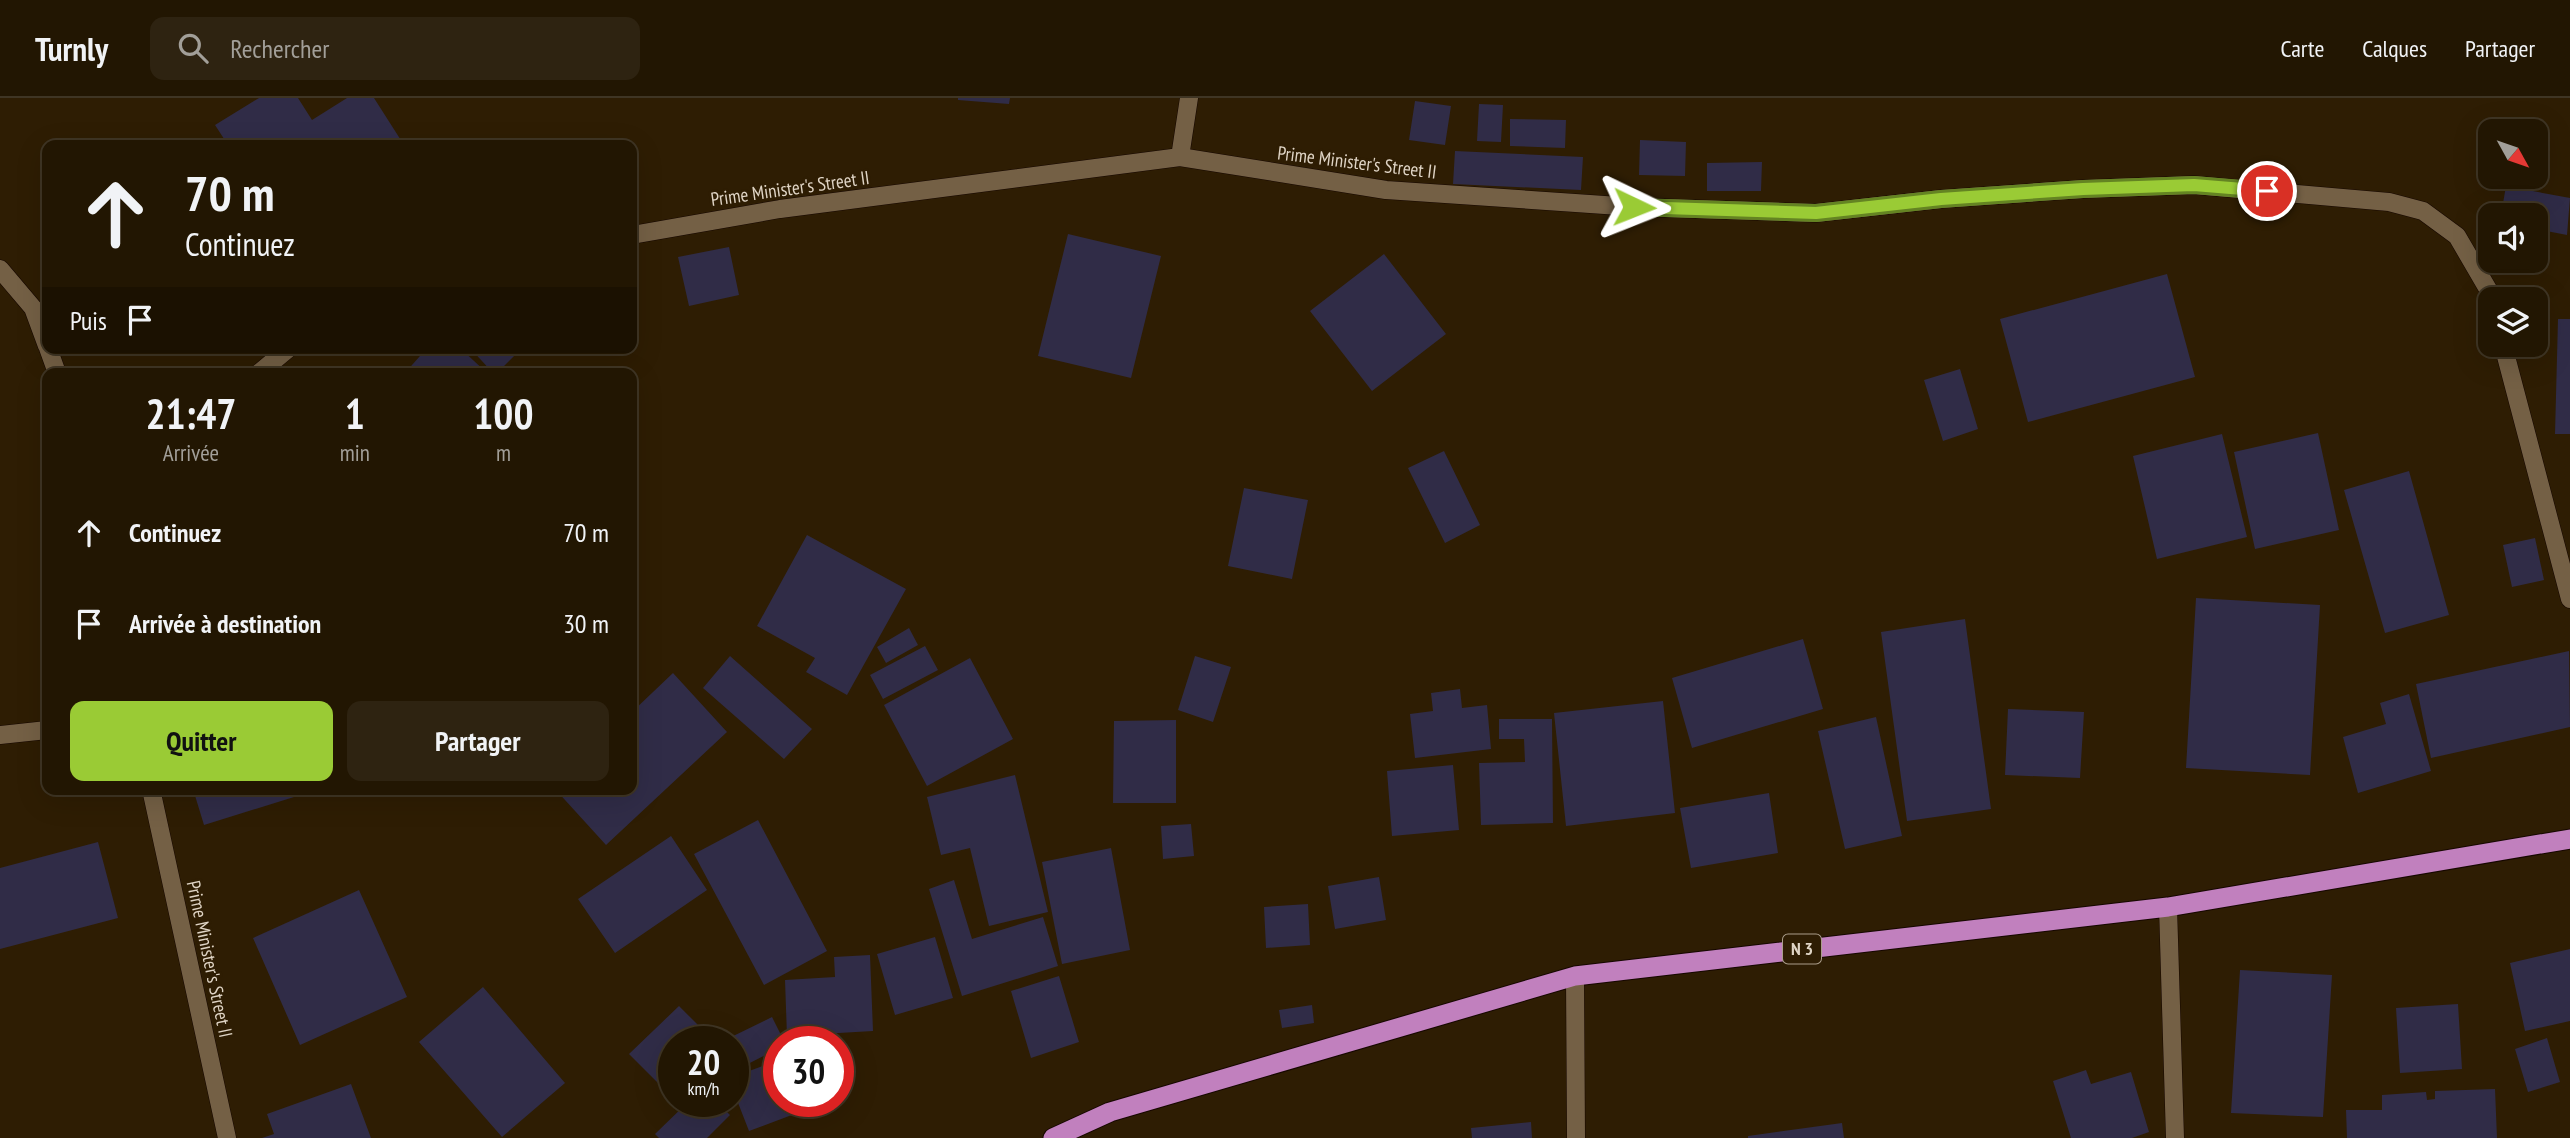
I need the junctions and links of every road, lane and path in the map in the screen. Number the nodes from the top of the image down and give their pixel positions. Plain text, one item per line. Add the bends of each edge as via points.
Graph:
1 (1189, 98) edge
2 (1180, 157) junction
3 (637, 233) edge
4 (0, 269) edge
5 (2487, 287) edge
6 (42, 331) edge
7 (282, 354) edge
8 (2506, 357) edge
9 (265, 368) edge
10 (2570, 599) edge
11 (42, 731) edge
12 (0, 735) edge
13 (152, 795) edge
14 (2570, 839) edge
15 (2168, 907) junction
16 (1574, 976) junction
17 (227, 1138) edge
18 (1053, 1138) edge
19 (1576, 1138) edge
20 (2175, 1138) edge

1 - 2 street
2 - 3 street, Prime Minister's Street II via 780,209
2 - 5 street, Prime Minister's Street II via 1386,190 1648,208 1816,213 1941,199 2194,185 2389,202 2423,211 2457,236
4 - 6 street via 33,307
7 - 9 street
8 - 10 street
11 - 12 street
13 - 17 street, Prime Minister's Street II
14 - 15 highway, N 3
15 - 16 highway, N 3
15 - 20 street
16 - 18 highway, N 3 via 1110,1112
16 - 19 street

